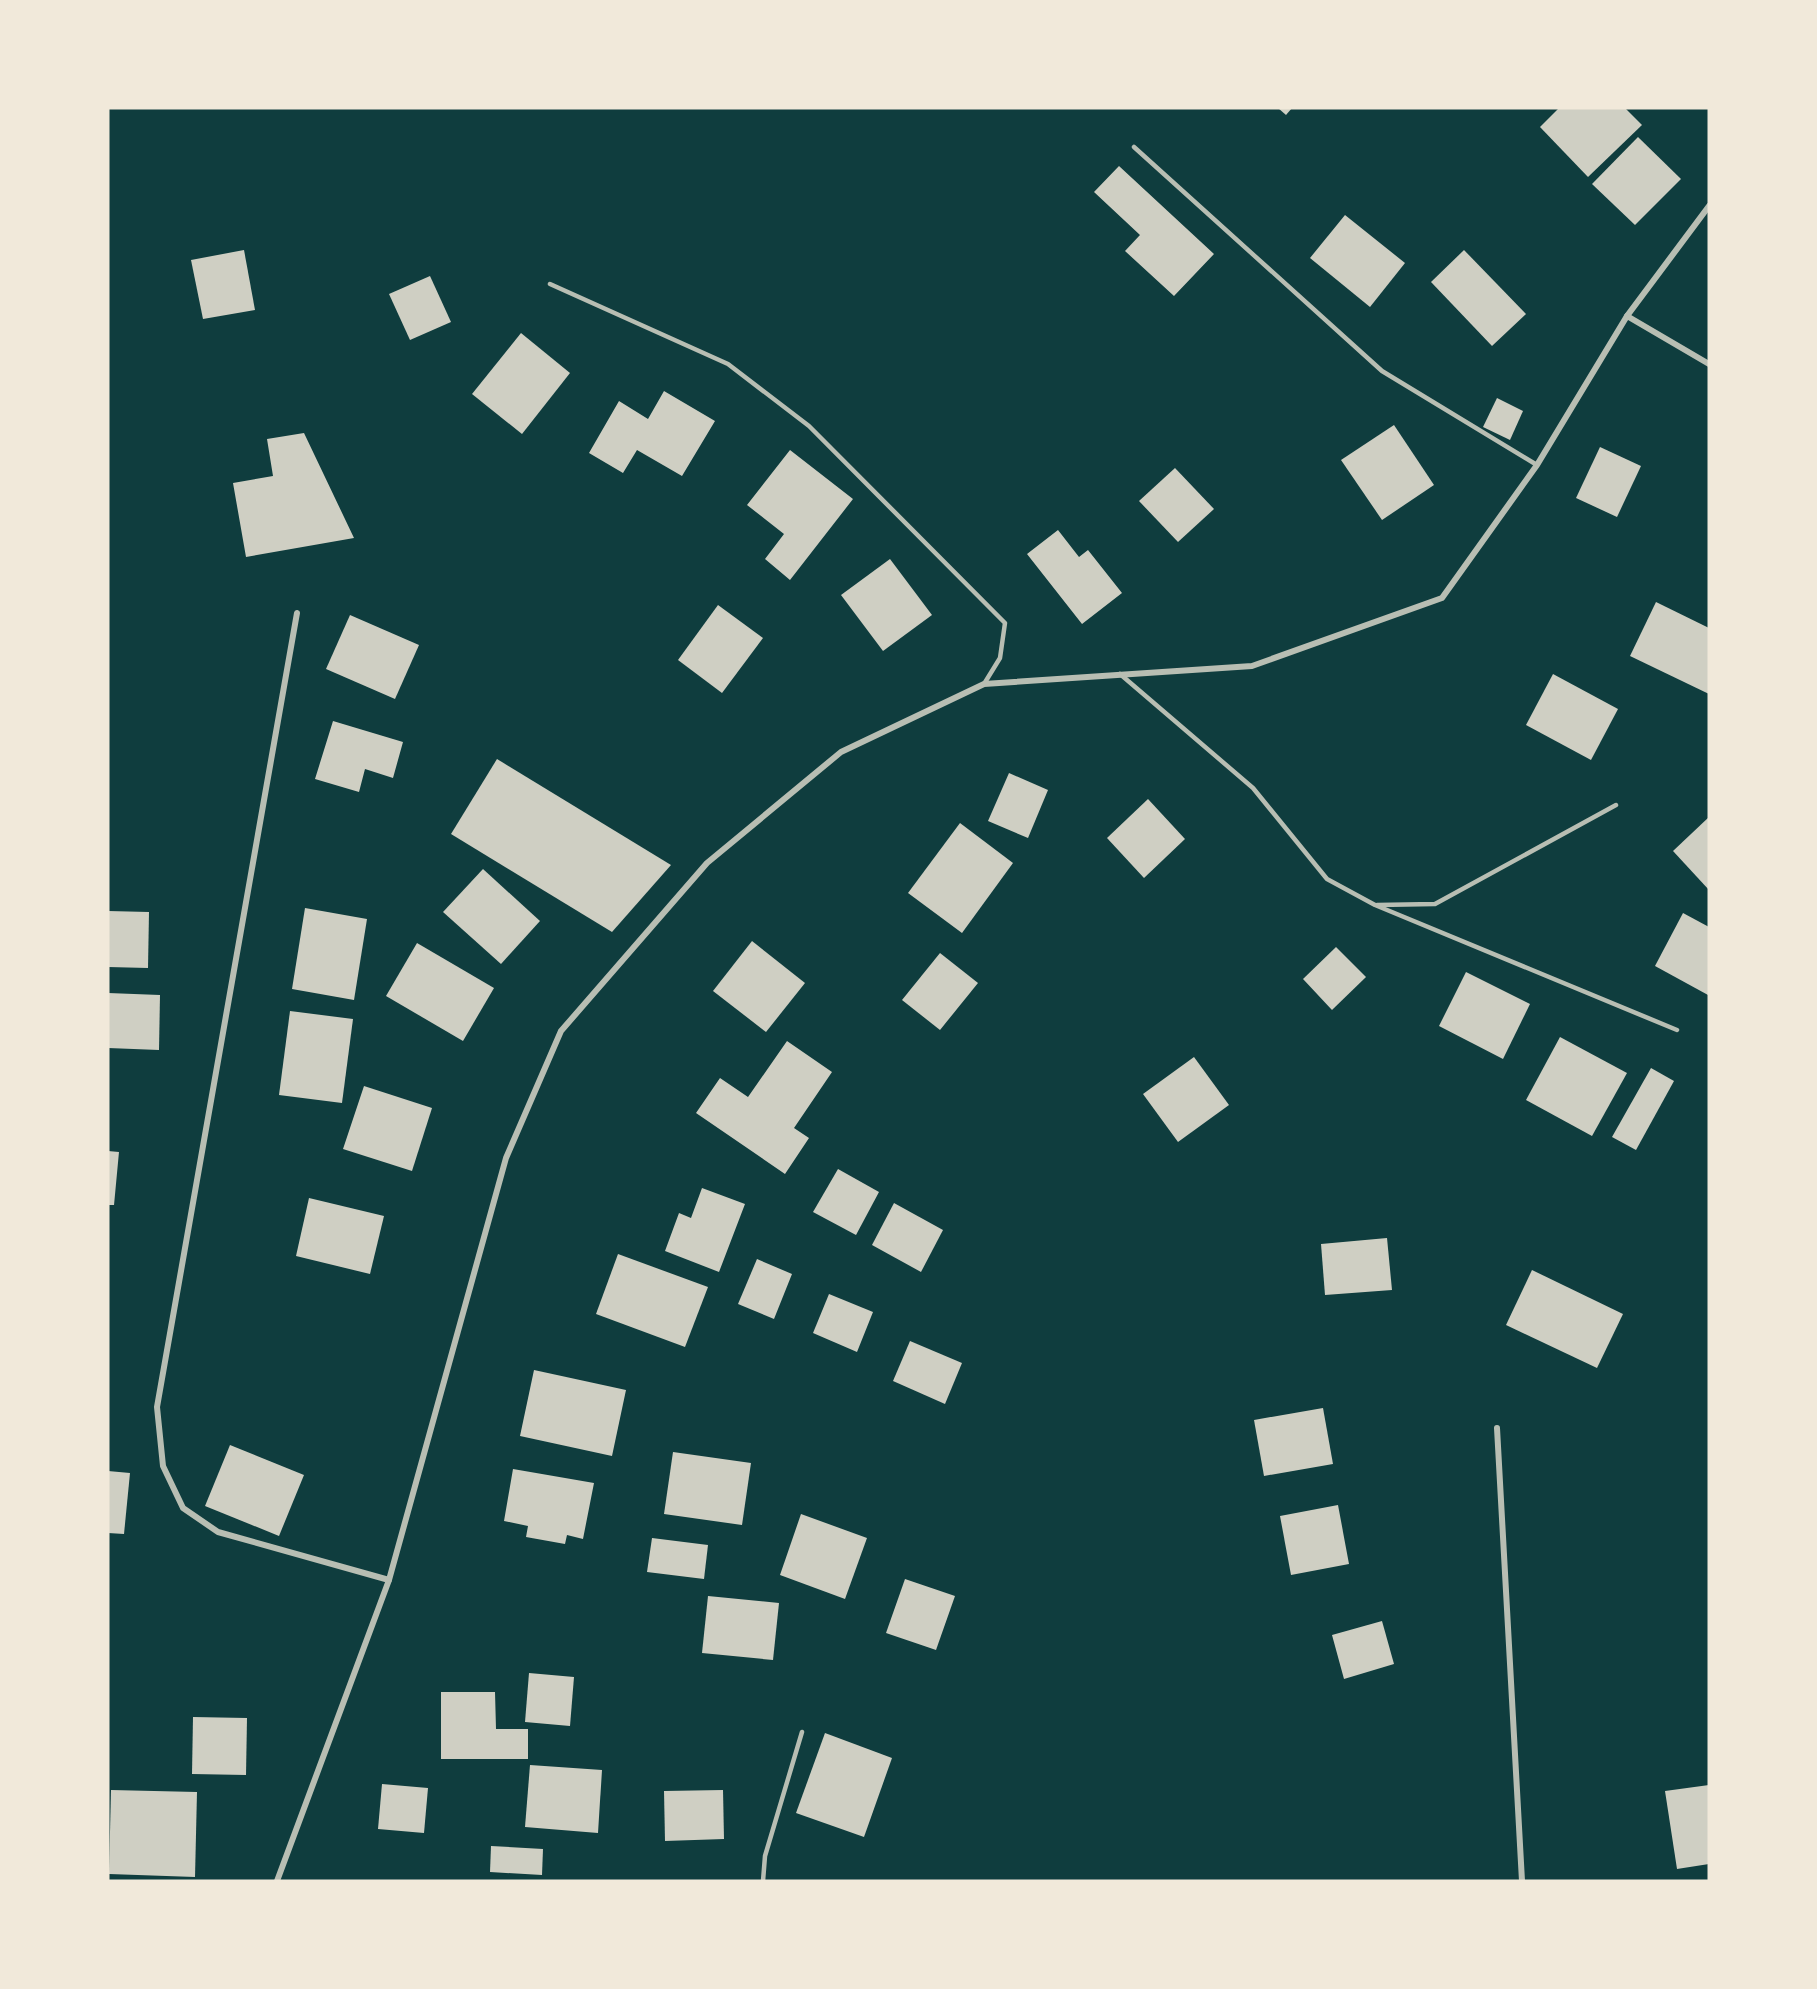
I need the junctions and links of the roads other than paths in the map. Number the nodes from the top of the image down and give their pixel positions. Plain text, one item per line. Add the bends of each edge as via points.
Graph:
1 (1134, 147) dead end
2 (1709, 206) edge
3 (550, 284) dead end
4 (1627, 316) junction
5 (1709, 364) edge
6 (1537, 465) junction
7 (297, 612) dead end
8 (1120, 674) junction
9 (984, 684) junction
10 (1616, 805) dead end
11 (1375, 905) junction
12 (1677, 1030) dead end
13 (1497, 1428) dead end
14 (389, 1580) junction
15 (802, 1732) dead end
16 (277, 1881) edge
17 (763, 1881) edge
18 (1522, 1881) edge

1 - 6 lane via 1382,371
2 - 4 street
3 - 9 lane via 728,364 809,426 1005,623 1000,658
4 - 5 street
4 - 6 street
6 - 8 street via 1442,598 1252,666
7 - 14 street via 157,1407 163,1466 183,1508 218,1532
8 - 9 street
8 - 11 lane via 1253,788 1327,879
9 - 14 street via 841,752 707,863 561,1031 506,1158
10 - 11 lane via 1435,904
11 - 12 lane
13 - 18 street
14 - 16 street
15 - 17 lane via 765,1856

